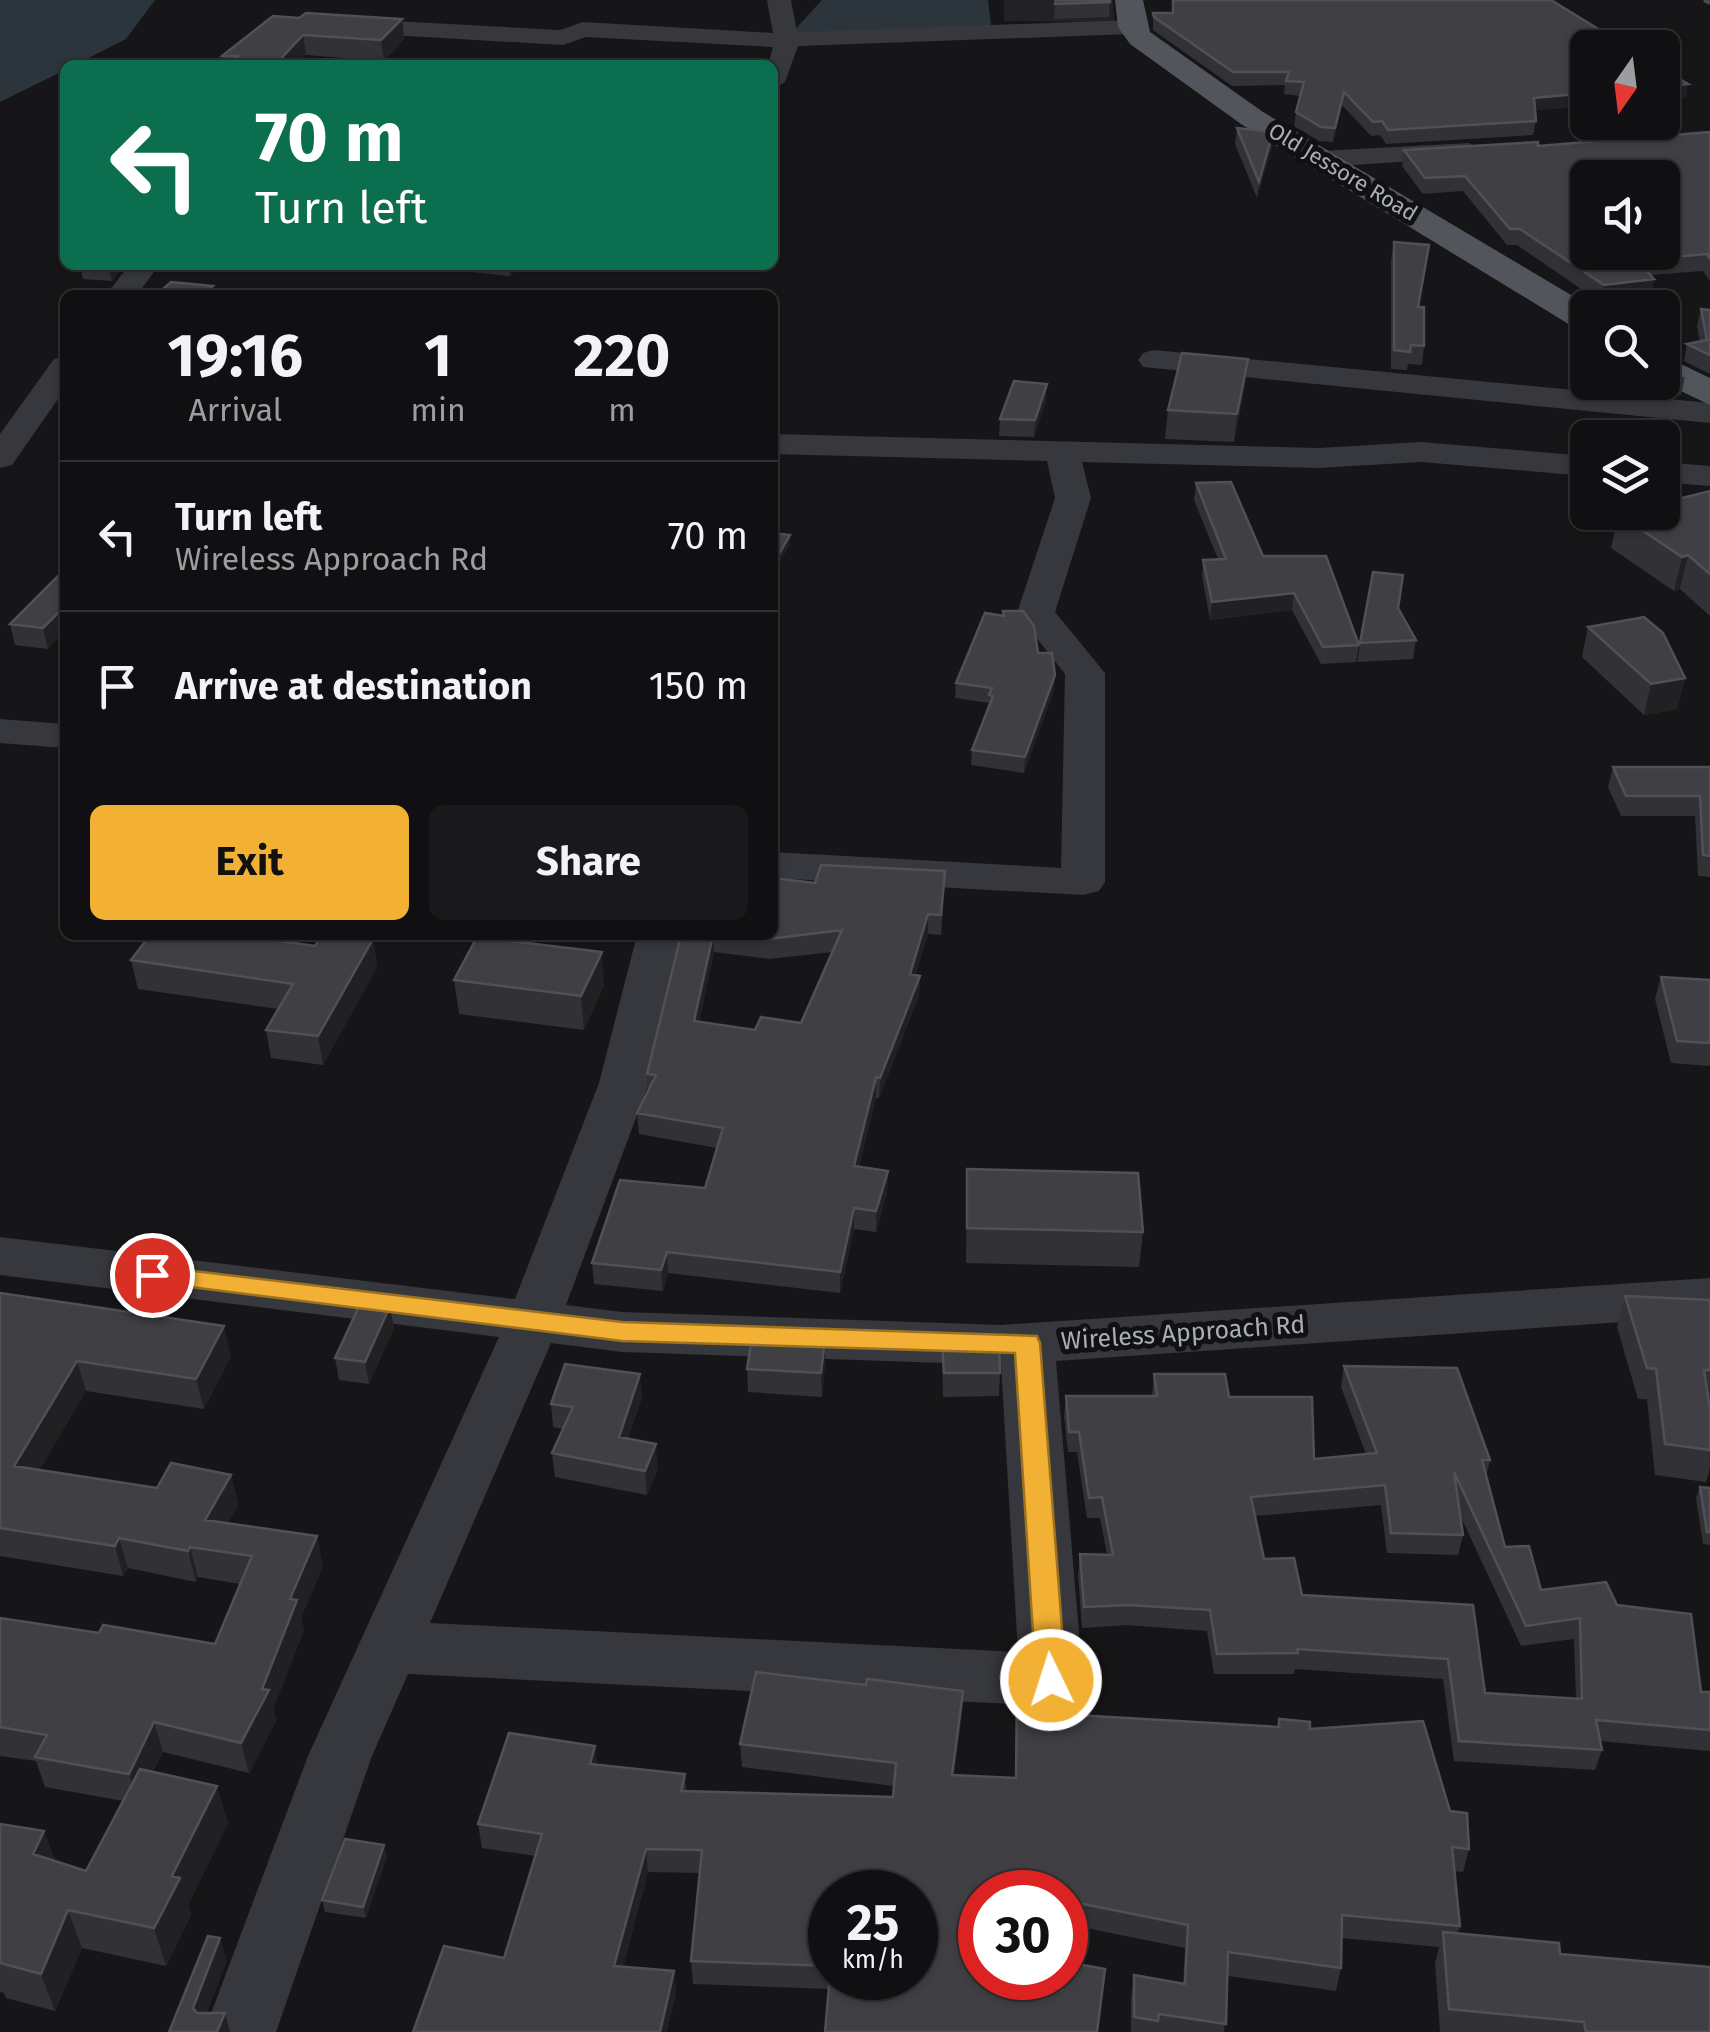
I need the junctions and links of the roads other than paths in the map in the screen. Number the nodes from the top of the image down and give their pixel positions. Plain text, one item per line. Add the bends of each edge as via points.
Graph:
1 (780, 0) edge
2 (1130, 14) edge
3 (312, 24) edge
4 (787, 40) junction
5 (778, 73) edge
6 (1499, 149) edge
7 (1322, 159) junction
8 (140, 270) edge
9 (125, 290) edge
10 (1570, 309) edge
11 (1154, 360) dead end
12 (1680, 376) edge
13 (54, 394) edge
14 (1710, 394) edge
15 (1710, 413) edge
16 (778, 444) edge
17 (1062, 452) junction
18 (0, 458) edge
19 (1570, 464) edge
20 (1680, 474) edge
21 (1710, 476) edge
22 (0, 730) edge
23 (60, 736) edge
24 (778, 865) edge
25 (659, 940) edge
26 (0, 1256) edge
27 (1710, 1296) edge
28 (532, 1322) junction
29 (1027, 1343) junction
30 (388, 1646) junction
31 (240, 2032) edge

1 - 4 street
2 - 4 street
2 - 7 main road, Old Jessore Road via 1140,38
3 - 4 street via 563,38 583,29
4 - 5 street
6 - 7 street
7 - 10 main road, Old Jessore Road
8 - 9 street
11 - 15 street
12 - 14 main road
13 - 18 street
16 - 17 street
17 - 19 street via 1318,458 1421,452
17 - 24 street via 1073,498 1036,613 1084,673 1083,882
20 - 21 street
22 - 23 street
25 - 28 street via 624,1082
26 - 28 street, Wireless Approach Rd
27 - 29 street, Wireless Approach Rd
28 - 29 street, Wireless Approach Rd via 622,1332
28 - 30 street
29 - 30 street via 1051,1680
30 - 31 street via 340,1756

